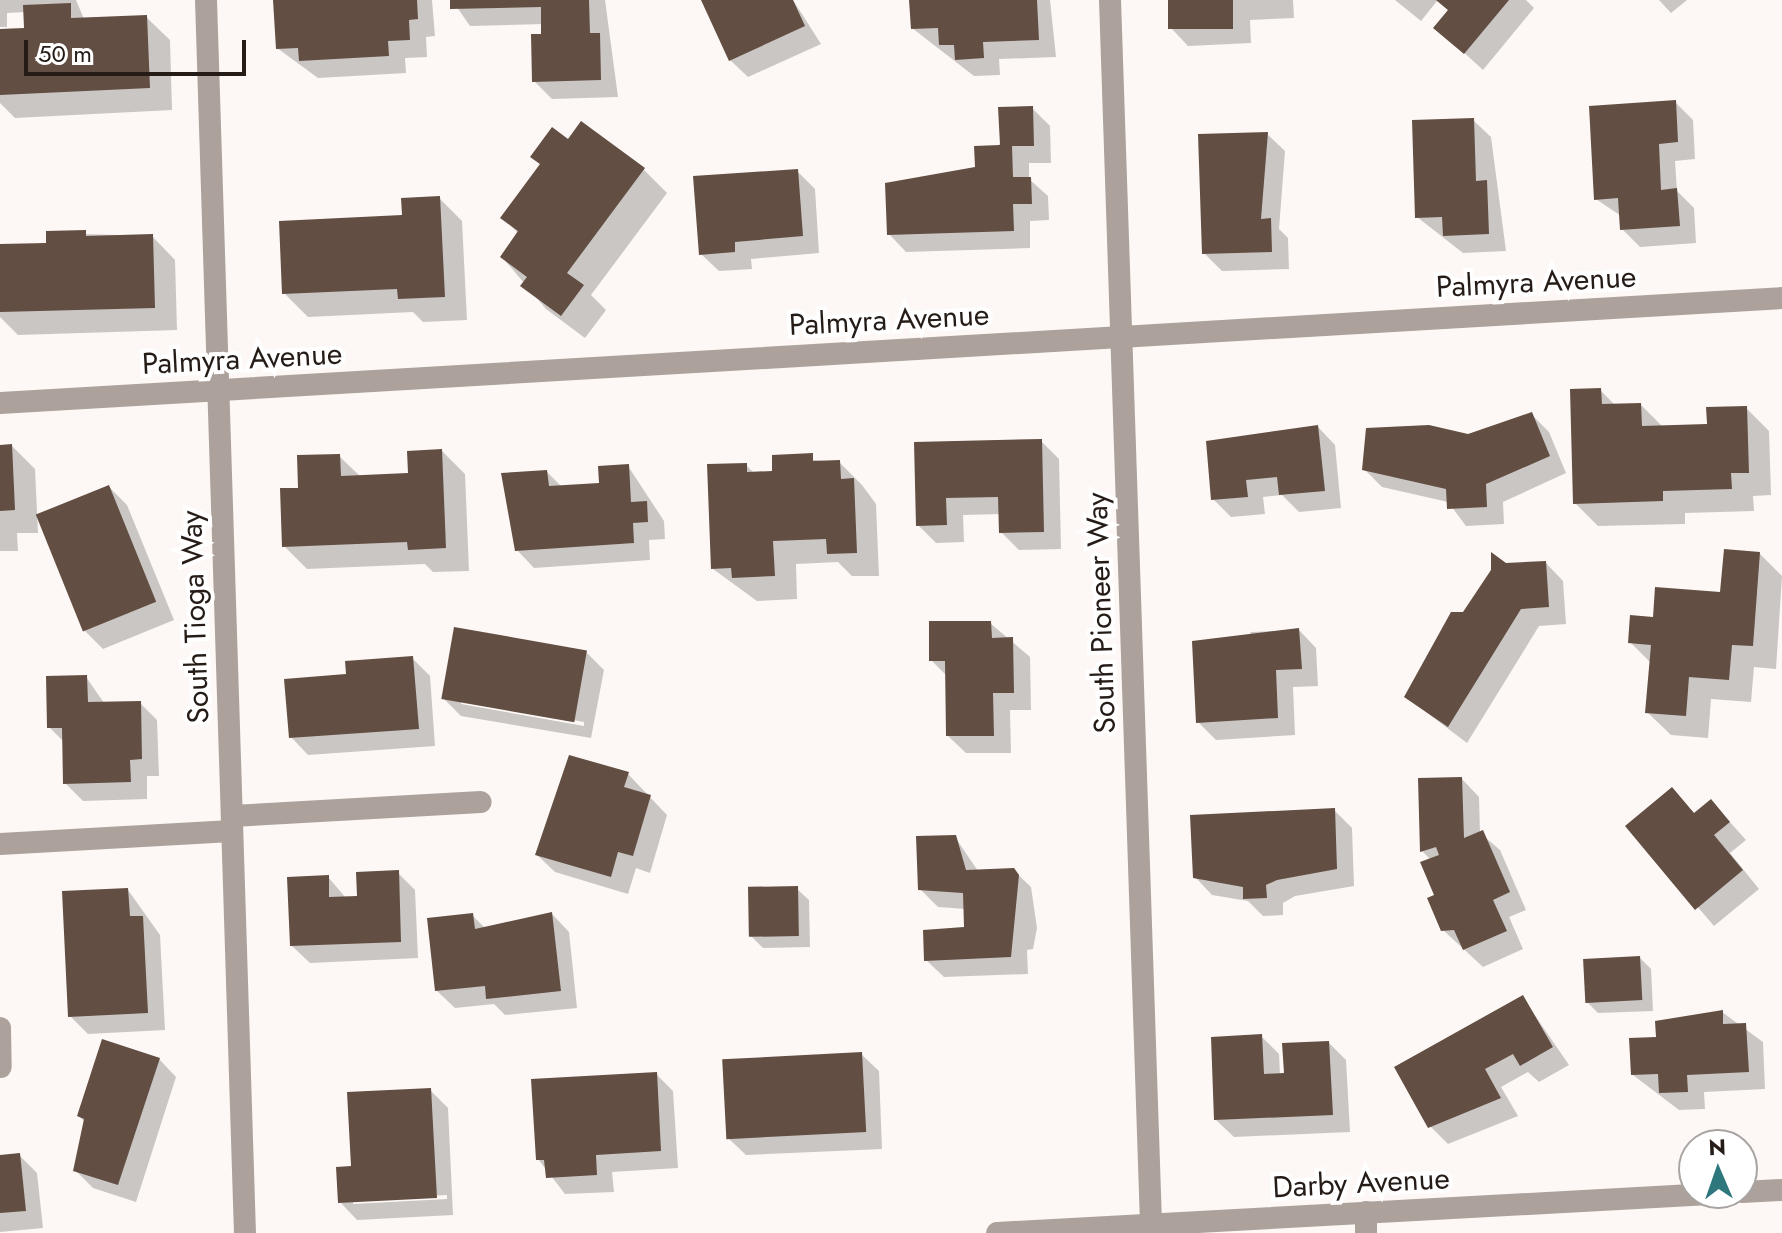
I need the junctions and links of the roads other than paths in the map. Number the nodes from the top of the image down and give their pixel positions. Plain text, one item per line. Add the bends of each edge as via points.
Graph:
1 (206, 0) edge
2 (1110, 0) edge
3 (1782, 298) edge
4 (1122, 336) junction
5 (218, 390) junction
6 (0, 403) edge
7 (481, 802) dead end
8 (232, 824) junction
9 (0, 844) edge
10 (0, 1028) edge
11 (1, 1067) edge
12 (1782, 1190) edge
13 (1758, 1191) edge
14 (1678, 1197) edge
15 (1366, 1223) edge
16 (1151, 1224) junction
17 (245, 1233) edge
18 (997, 1233) edge

1 - 5 street, South Tioga Way
2 - 4 street, South Pioneer Way
3 - 4 street, Palmyra Avenue
4 - 5 street, Palmyra Avenue
4 - 16 street, South Pioneer Way
5 - 6 street, Palmyra Avenue
5 - 8 street, South Tioga Way
7 - 8 street
8 - 9 street
8 - 17 street, South Tioga Way
10 - 11 street
12 - 13 street
14 - 15 street, Darby Avenue
15 - 16 street, Darby Avenue
16 - 18 street, Darby Avenue

